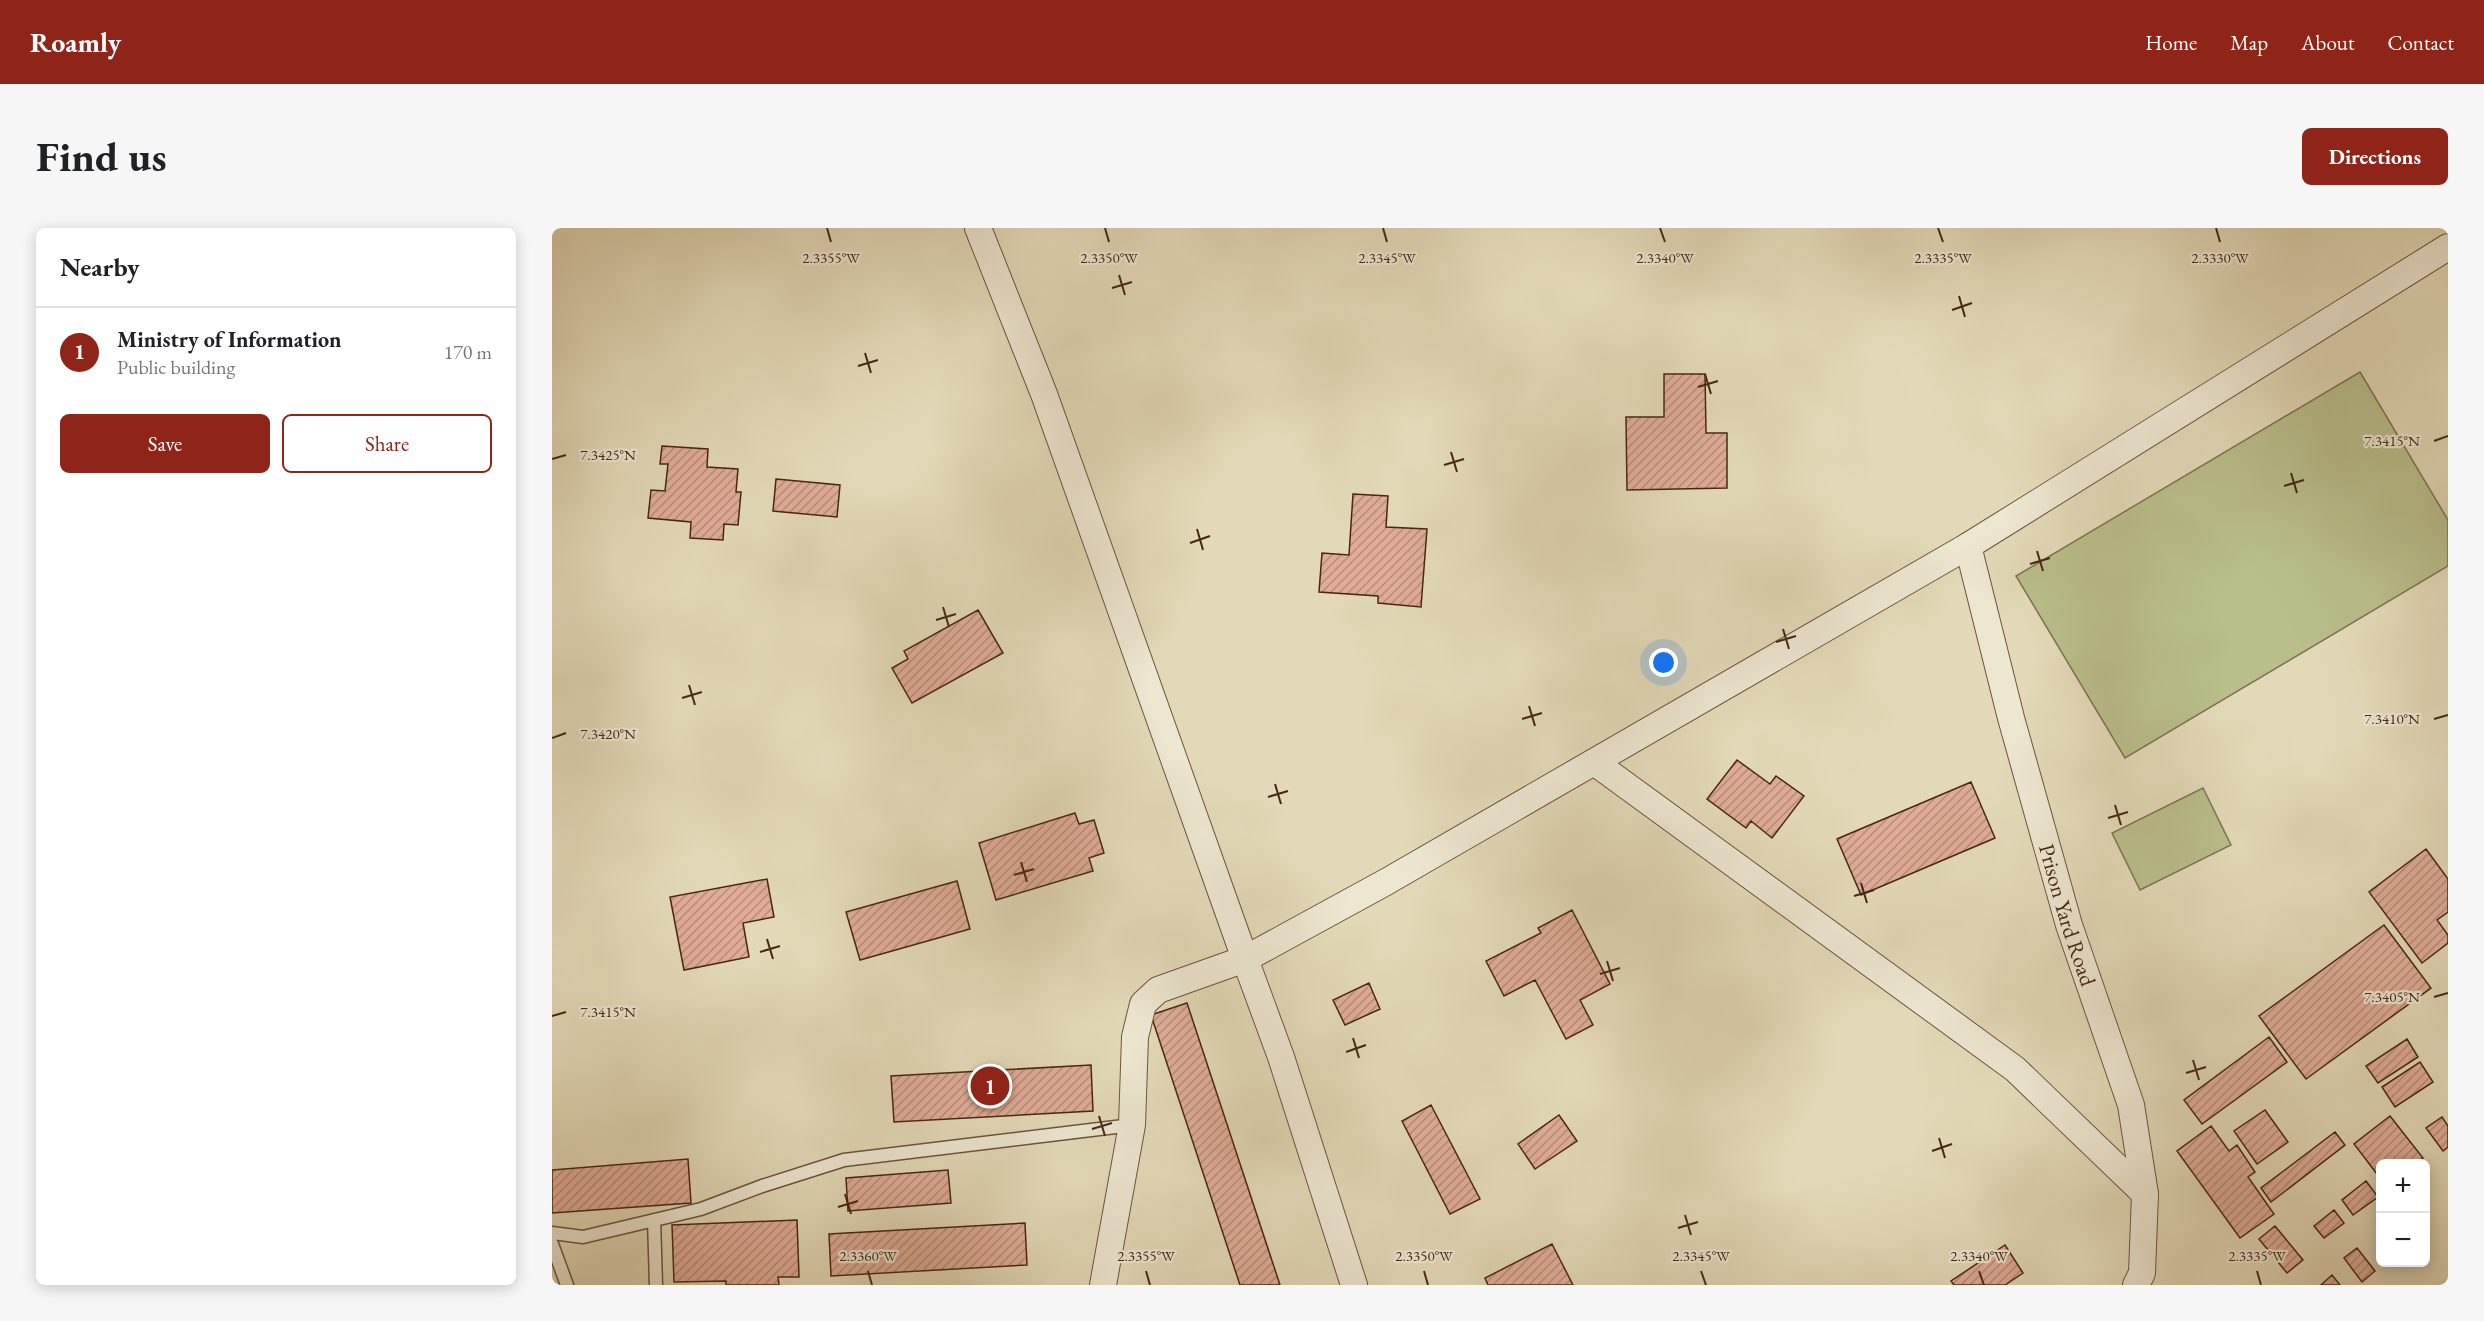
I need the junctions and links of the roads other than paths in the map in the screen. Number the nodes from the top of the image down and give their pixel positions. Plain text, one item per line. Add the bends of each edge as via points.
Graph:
1 (978, 228) edge
2 (2448, 247) edge
3 (1968, 546) junction
4 (1594, 762) junction
5 (1245, 959) junction
6 (1132, 1125) junction
7 (2145, 1194) junction
8 (654, 1220) junction
9 (552, 1233) edge
10 (552, 1244) edge
11 (567, 1285) edge
12 (656, 1285) edge
13 (1103, 1285) edge
14 (1354, 1285) edge
15 (2136, 1285) edge

1 - 5 street via 1044,394
2 - 3 street
3 - 4 street
3 - 7 street, Prison Yard Road via 2069,926 2132,1105
4 - 5 street
4 - 7 street via 2015,1070
5 - 6 street via 1158,990 1143,1004 1136,1037
5 - 14 street via 1281,1057
6 - 8 lane via 844,1160 701,1209
6 - 13 street
7 - 15 street, Prison Yard Road via 2142,1273
8 - 9 lane via 583,1237
8 - 12 lane
10 - 11 lane

